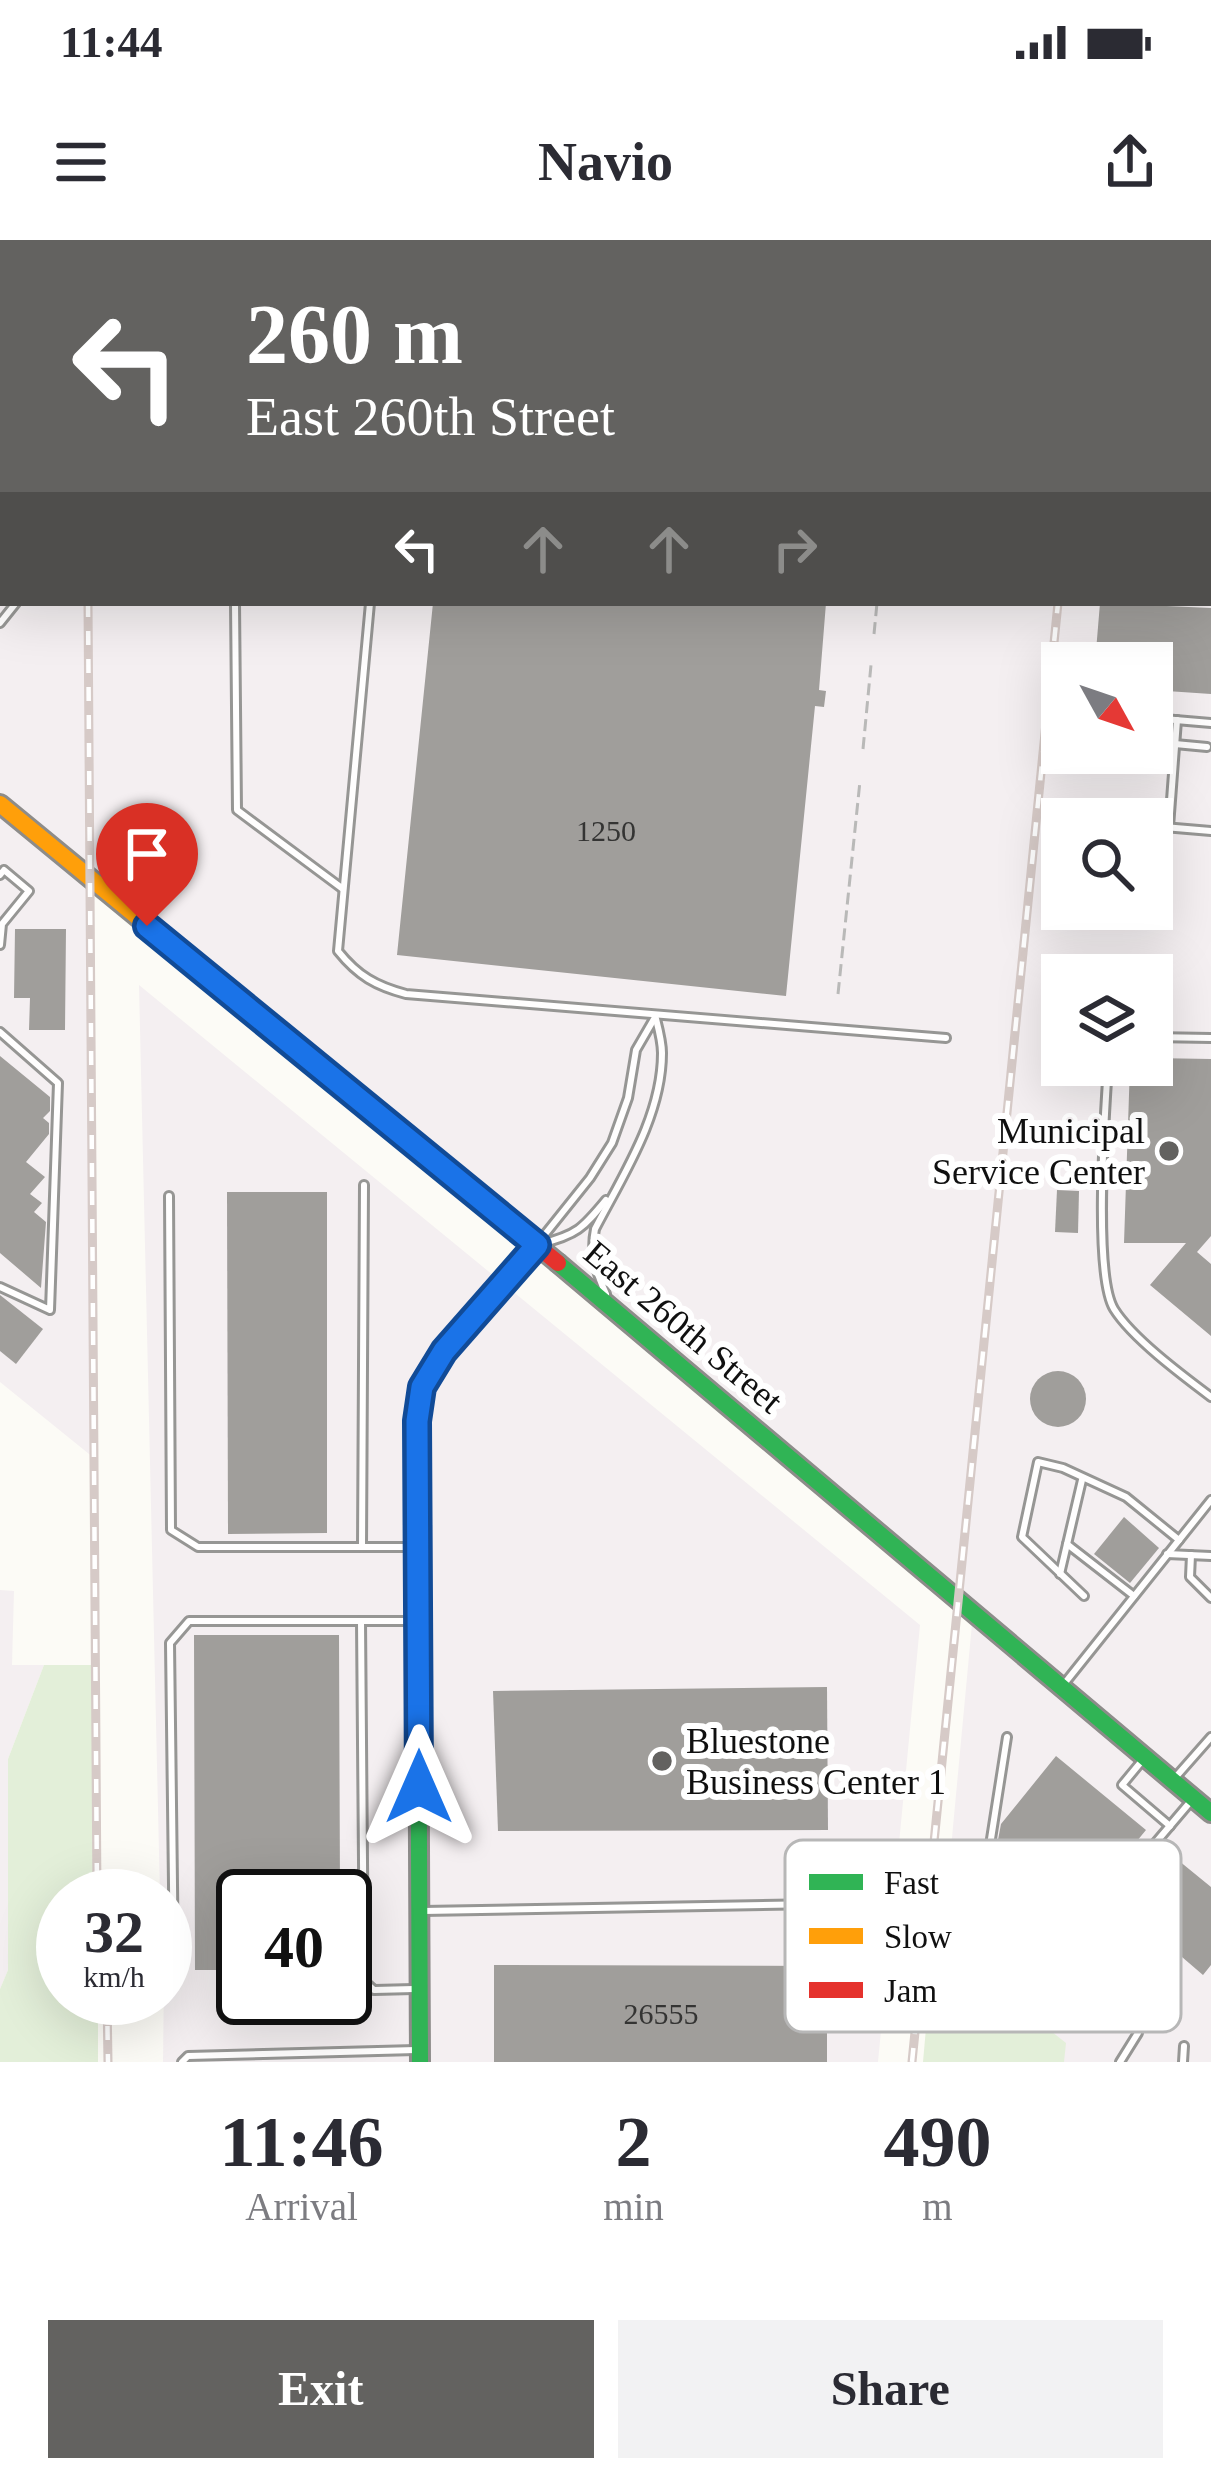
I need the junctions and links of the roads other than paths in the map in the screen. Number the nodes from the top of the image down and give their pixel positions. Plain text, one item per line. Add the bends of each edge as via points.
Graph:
1 (235, 606) edge
2 (370, 606) edge
3 (1173, 720) edge
4 (1177, 720) junction
5 (1211, 723) edge
6 (1175, 744) junction
7 (1207, 747) dead end
8 (1170, 798) edge
9 (0, 804) edge
10 (1173, 827) edge
11 (1211, 831) edge
12 (0, 875) edge
13 (344, 889) junction
14 (0, 945) edge
15 (656, 1016) junction
16 (0, 1032) edge
17 (946, 1037) dead end
18 (1173, 1037) edge
19 (1211, 1038) edge
20 (1107, 1086) edge
21 (364, 1185) dead end
22 (617, 1186) junction
23 (170, 1196) dead end
24 (537, 1245) junction
25 (0, 1287) edge
26 (614, 1310) junction
27 (1211, 1397) edge
28 (1082, 1480) junction
29 (1211, 1500) edge
30 (1178, 1540) junction
31 (1066, 1544) junction
32 (362, 1547) junction
33 (418, 1547) junction
34 (1167, 1554) junction
35 (1191, 1555) junction
36 (1211, 1556) edge
37 (1060, 1574) junction
38 (1084, 1596) dead end
39 (1134, 1596) junction
40 (1211, 1598) edge
41 (361, 1621) junction
42 (418, 1621) junction
43 (1062, 1687) junction
44 (1007, 1737) dead end
45 (1211, 1737) edge
46 (1145, 1757) junction
47 (1173, 1781) junction
48 (1194, 1798) junction
49 (1211, 1813) edge
50 (1170, 1826) junction
51 (991, 1840) edge
52 (1158, 1840) edge
53 (173, 1869) edge
54 (785, 1905) edge
55 (419, 1912) junction
56 (420, 1989) junction
57 (1138, 2033) dead end
58 (1184, 2046) dead end
59 (361, 2051) junction
60 (420, 2056) edge
61 (182, 2062) edge
62 (361, 2062) edge
63 (1120, 2062) edge
64 (1183, 2062) edge

1 - 13 lane via 237,810
2 - 13 lane
3 - 4 lane
4 - 5 lane
4 - 6 lane
6 - 7 lane
6 - 8 lane
9 - 24 main road, East 260th Street
10 - 11 lane
12 - 14 lane via 4,870 29,891 2,924
13 - 15 lane via 338,952 374,985
15 - 17 lane
15 - 22 lane via 662,1053 654,1098
15 - 24 lane via 636,1050 612,1143
16 - 25 lane via 58,1083 58,1121 50,1310
18 - 19 lane
20 - 27 lane via 1106,1288 1114,1310
21 - 32 lane
22 - 24 lane via 581,1229
22 - 26 lane via 592,1243
23 - 32 lane via 171,1530 198,1547
24 - 26 main road, East 260th Street
24 - 33 main road via 422,1387
26 - 43 main road, East 260th Street
28 - 30 lane via 1126,1497
28 - 31 lane
28 - 37 lane via 1035,1465 1022,1538
29 - 30 lane
30 - 34 lane
31 - 37 lane
31 - 39 lane
32 - 33 lane
33 - 42 main road
34 - 35 lane
34 - 39 lane
35 - 36 lane
35 - 40 lane via 1190,1577
37 - 38 lane
39 - 43 lane
41 - 42 lane
41 - 53 lane via 189,1621 170,1643
41 - 56 lane via 364,1982 374,1990
42 - 55 main road
43 - 46 main road, East 260th Street
44 - 51 lane
45 - 47 lane
46 - 47 main road, East 260th Street
46 - 50 lane via 1122,1785
47 - 48 main road, East 260th Street
48 - 49 main road, East 260th Street
48 - 50 lane
50 - 52 lane
54 - 55 lane
55 - 56 main road
56 - 60 main road
57 - 63 lane
58 - 64 lane
59 - 60 lane
59 - 61 lane
59 - 62 lane

